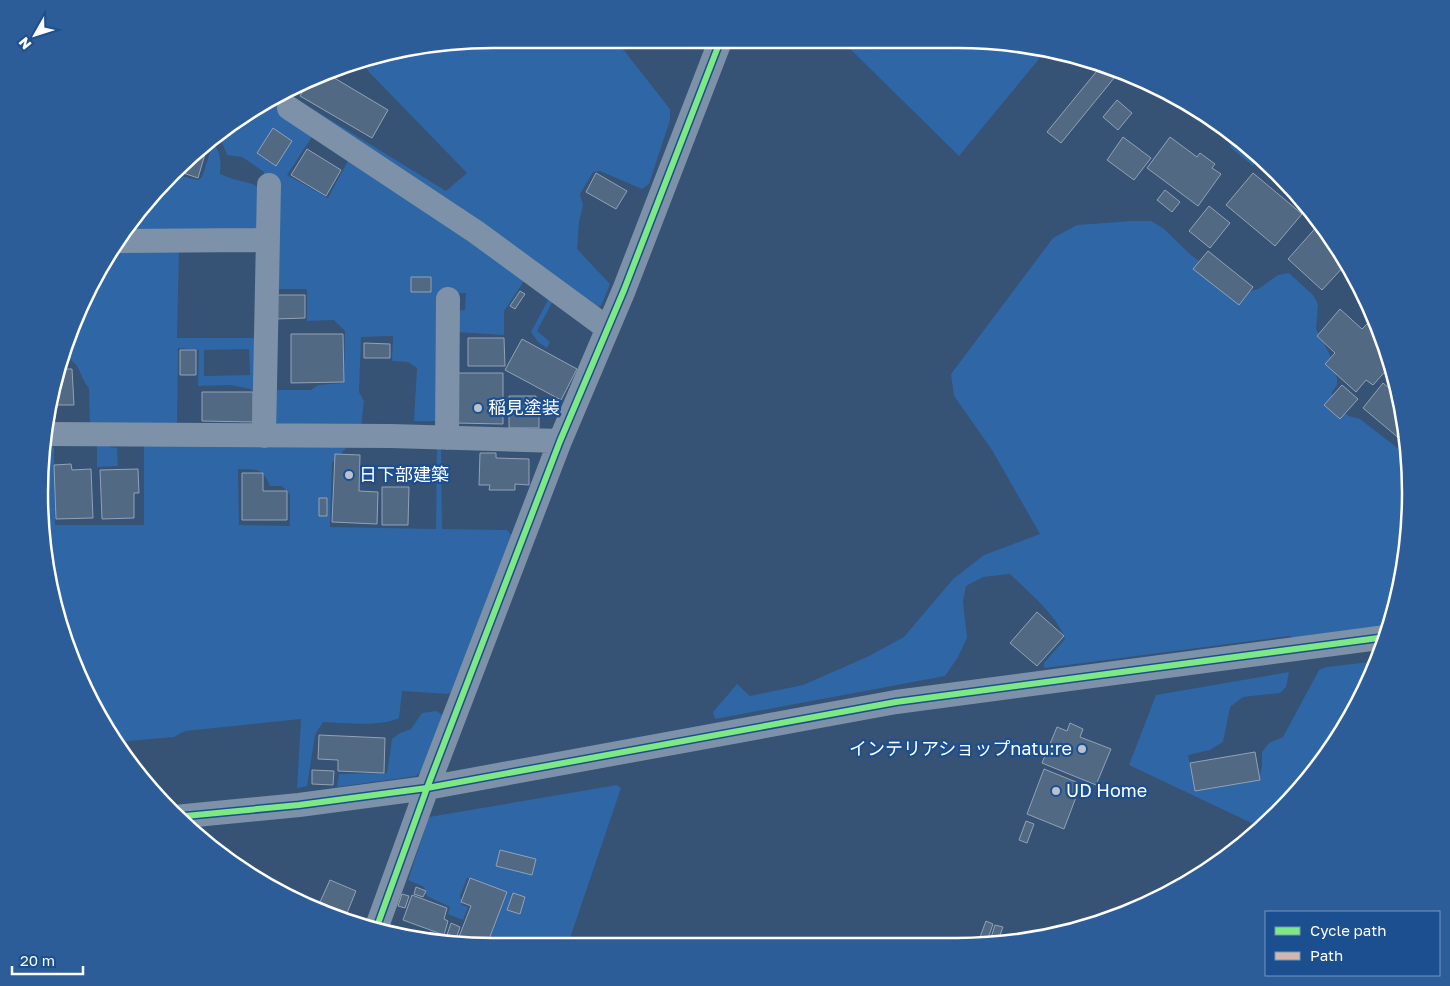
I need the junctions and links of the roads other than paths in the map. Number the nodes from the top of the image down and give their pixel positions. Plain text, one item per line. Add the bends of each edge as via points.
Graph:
1 (718, 47) edge
2 (289, 108) dead end
3 (269, 186) dead end
4 (267, 240) junction
5 (126, 241) edge
6 (448, 299) dead end
7 (607, 328) junction
8 (51, 434) edge
9 (264, 436) junction
10 (447, 438) junction
11 (560, 441) junction
12 (1378, 638) edge
13 (427, 788) junction
14 (186, 816) edge
15 (378, 923) edge

1 - 7 street
2 - 7 street via 476,232
3 - 4 street
4 - 5 street
4 - 9 street
6 - 10 street
7 - 11 street
8 - 9 street
9 - 10 street
10 - 11 street
11 - 13 street
12 - 13 street via 896,702
13 - 14 street
13 - 15 street

